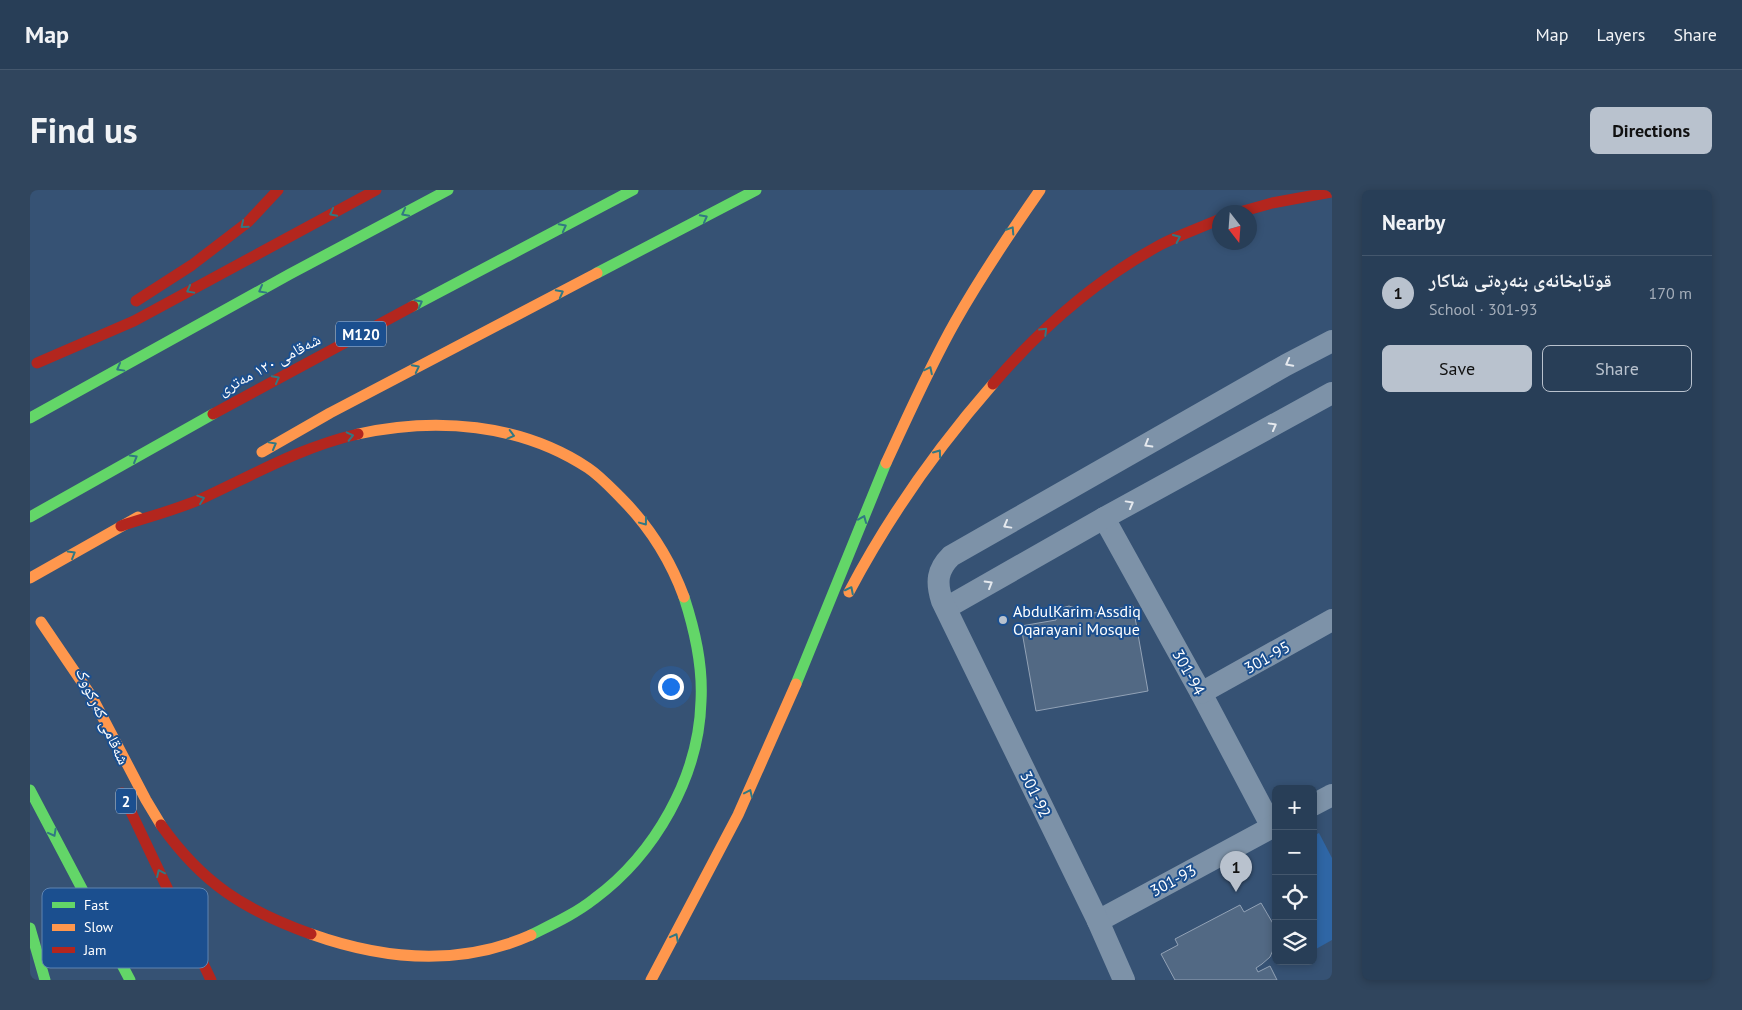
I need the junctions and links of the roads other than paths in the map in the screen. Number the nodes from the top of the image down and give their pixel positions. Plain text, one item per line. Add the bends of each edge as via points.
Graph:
1 (278, 190) edge
2 (376, 190) edge
3 (448, 190) edge
4 (633, 190) edge
5 (756, 190) edge
6 (1040, 190) edge
7 (1332, 192) edge
8 (1257, 207) edge
9 (1212, 223) edge
10 (126, 307) dead end
11 (102, 323) dead end
12 (1332, 341) edge
13 (34, 365) edge
14 (1332, 393) edge
15 (30, 418) edge
16 (252, 457) dead end
17 (191, 490) dead end
18 (30, 517) edge
19 (1104, 518) junction
20 (122, 526) junction
21 (30, 578) edge
22 (843, 603) dead end
23 (946, 608) junction
24 (34, 609) dead end
25 (835, 619) dead end
26 (1332, 620) edge
27 (41, 622) junction
28 (75, 693) dead end
29 (1201, 693) junction
30 (764, 758) junction
31 (117, 783) dead end
32 (30, 790) edge
33 (1332, 795) edge
34 (1317, 803) edge
35 (1272, 822) edge
36 (1272, 827) edge
37 (82, 888) edge
38 (167, 888) edge
39 (1098, 921) junction
40 (30, 928) edge
41 (124, 968) edge
42 (205, 968) edge
43 (45, 980) edge
44 (130, 980) edge
45 (211, 980) edge
46 (651, 980) edge
47 (1124, 980) edge

1 -> 10 highway via 248,222 192,265
2 -> 13 highway via 134,321
3 -> 15 highway
18 -> 4 highway, شەقامی ١٢٠ مەتری / M120 via 246,395
16 -> 5 highway
30 -> 6 highway via 886,464 929,370 972,290
7 - 8 highway
22 -> 9 highway via 899,506 1005,368 1050,325 1110,277 1160,246
11 - 13 highway
12 -> 23 street, 301-92 via 951,556 943,564 938,584
19 -> 14 street
17 - 20 highway
23 -> 19 street
19 - 29 street, 301-94
21 -> 20 highway
20 -> 27 highway via 208,496 301,451 395,427 444,424 485,428 526,439 562,454 590,469 642,519 680,582 700,655 703,686 691,764 676,800 657,835 605,892 570,917 535,934 498,947 418,957 378,953 333,942 251,908 210,882 179,851 154,816 98,706
23 - 39 street, 301-92
24 - 27 highway, شەقامی کەرکووک
25 - 30 highway
26 - 29 street, 301-95
27 - 28 highway, شەقامی کەرکووک
29 - 35 street, 301-94
46 -> 30 highway via 727,840
38 -> 31 highway, شەقامی کەرکووک / 2
32 -> 37 highway
33 - 34 street
36 - 39 street, 301-93
39 - 47 street, 301-92
40 - 43 highway
41 -> 44 highway
45 -> 42 highway, شەقامی کەرکووک / 2

